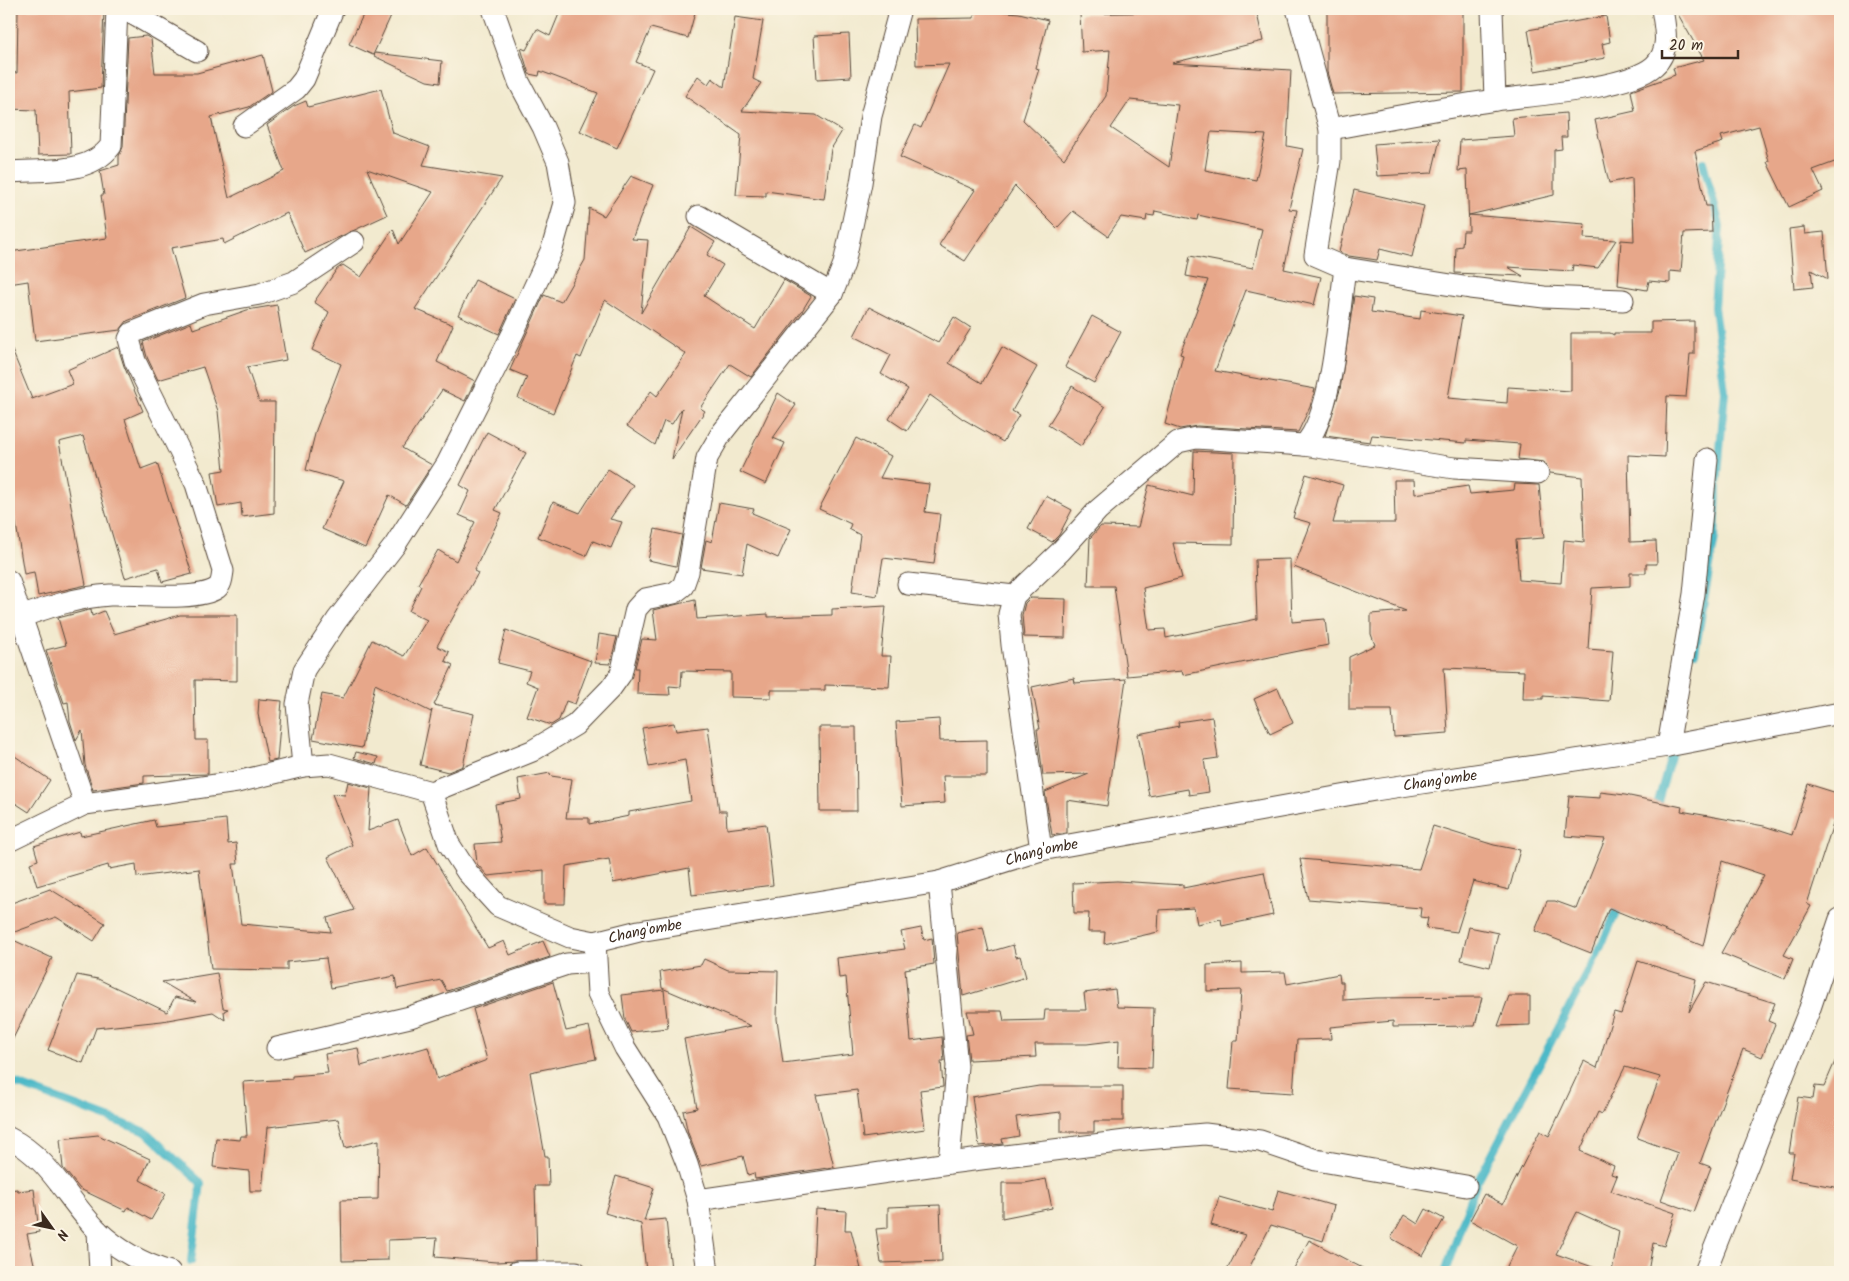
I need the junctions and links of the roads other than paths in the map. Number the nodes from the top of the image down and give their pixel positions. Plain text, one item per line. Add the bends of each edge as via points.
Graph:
1 (117, 9) edge
2 (124, 9) edge
3 (333, 9) edge
4 (493, 9) edge
5 (900, 9) edge
6 (1297, 9) edge
7 (1492, 9) edge
8 (1662, 9) edge
9 (196, 51) dead end
10 (1495, 100) junction
11 (244, 126) dead end
12 (1330, 129) junction
13 (9, 172) edge
14 (699, 216) dead end
15 (354, 242) dead end
16 (1345, 268) junction
17 (832, 294) junction
18 (1623, 300) dead end
19 (1304, 445) junction
20 (1707, 459) dead end
21 (1538, 473) dead end
22 (9, 581) edge
23 (908, 584) dead end
24 (1014, 596) junction
25 (20, 617) junction
26 (1840, 713) edge
27 (1668, 746) junction
28 (303, 766) junction
29 (431, 792) junction
30 (85, 804) junction
31 (9, 842) edge
32 (1041, 850) junction
33 (939, 882) junction
34 (1840, 919) edge
35 (595, 952) junction
36 (277, 1048) dead end
37 (9, 1138) edge
38 (949, 1163) junction
39 (1466, 1186) dead end
40 (698, 1200) junction
41 (98, 1231) junction
42 (100, 1272) edge
43 (170, 1272) edge
44 (517, 1272) edge
45 (576, 1272) edge
46 (708, 1272) edge
47 (1705, 1272) edge

1 - 13 street via 111,146 106,154 76,167
2 - 9 street
3 - 11 street via 304,79
4 - 28 street via 519,82 558,162 565,203 552,249 514,333 447,464 395,545 337,620 304,670 297,704
5 - 17 street via 871,116 844,264
6 - 12 street
7 - 10 street
8 - 10 street via 1667,35 1662,57 1637,76 1583,90
10 - 12 street
12 - 16 street via 1330,161 1315,255
14 - 17 street
15 - 25 street via 294,282 260,294 204,304 132,333 129,339 135,361 196,484 223,571 216,589 174,597 109,595 70,600
16 - 18 street via 1535,296
16 - 19 street via 1319,422
17 - 29 street via 721,434 707,458 683,586 674,593 644,599 636,609 621,674 611,688 575,725 532,751
19 - 21 street via 1454,468
19 - 24 street via 1196,438 1178,442 1098,510
20 - 27 street via 1694,594
22 - 25 street
23 - 24 street
24 - 32 street via 1009,614 1012,645
25 - 30 street
26 - 27 street, Chang'ombe
27 - 32 street, Chang'ombe via 1375,790
28 - 29 street via 329,764
28 - 30 street via 237,782
29 - 35 street via 449,844 467,872 498,906 570,936
30 - 31 street
32 - 33 street, Chang'ombe
33 - 35 street, Chang'ombe via 639,931
33 - 38 street via 957,1066
34 - 47 street via 1810,1011
35 - 36 street via 410,1017
35 - 40 street, Chang'ombe via 598,993 625,1048 668,1116
37 - 41 street via 45,1164
38 - 39 street via 1205,1134 1260,1141 1316,1160
38 - 40 street
40 - 46 street, Chang'ombe
41 - 42 street
41 - 43 street via 130,1255
44 - 45 street

